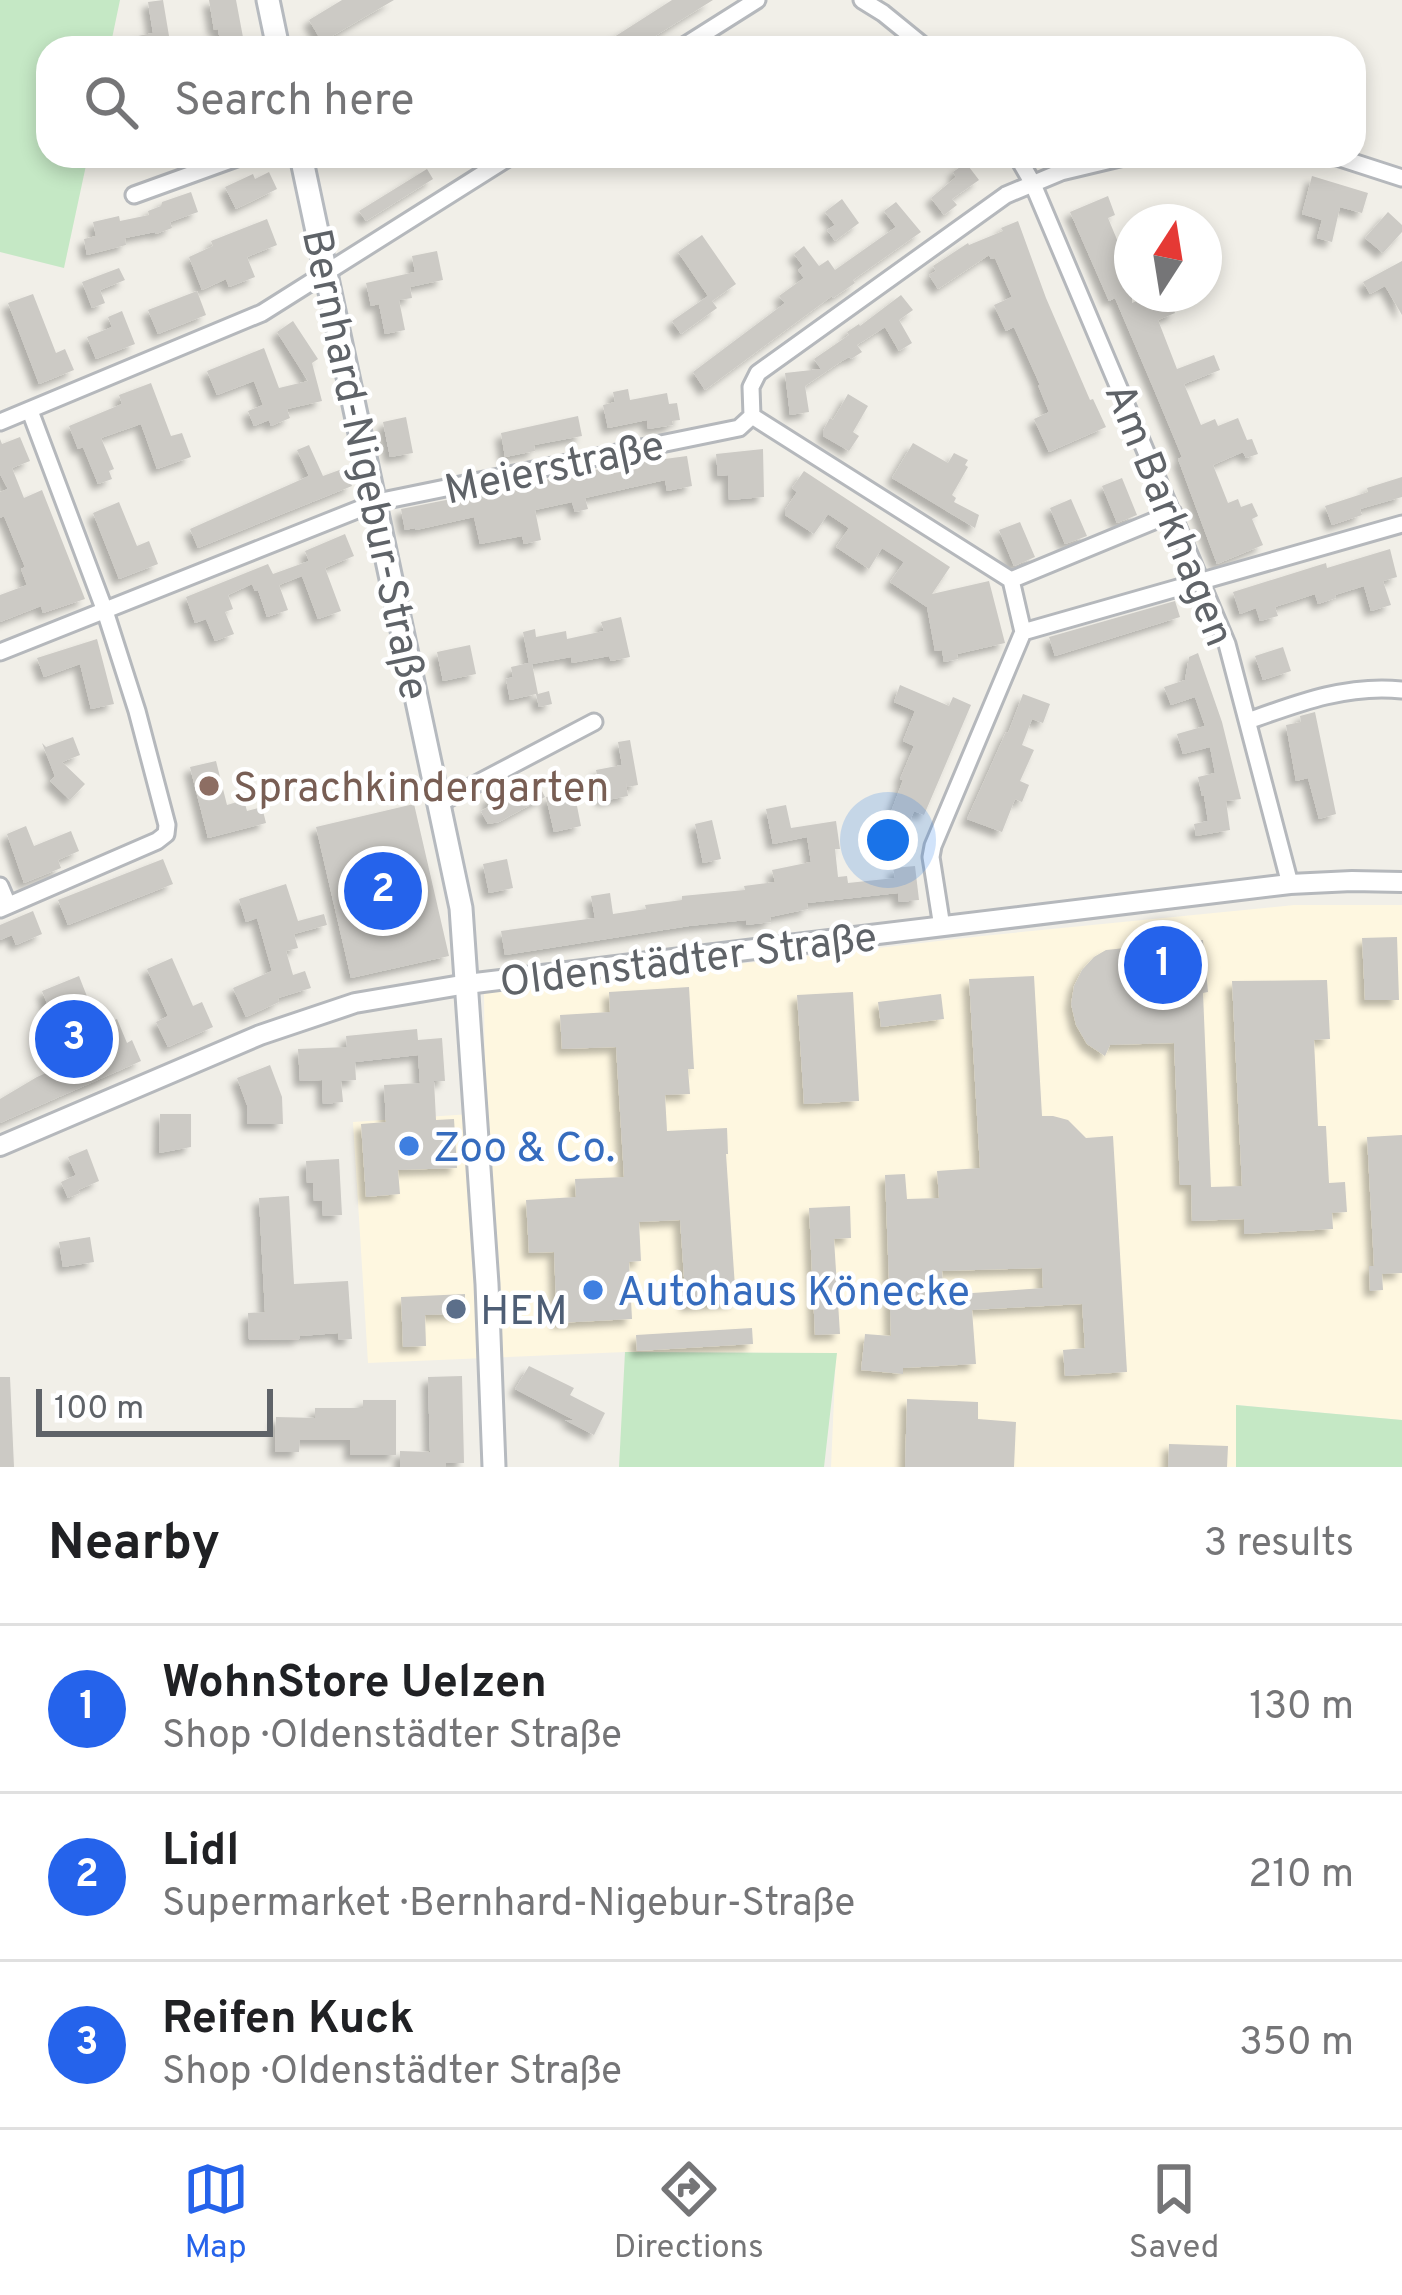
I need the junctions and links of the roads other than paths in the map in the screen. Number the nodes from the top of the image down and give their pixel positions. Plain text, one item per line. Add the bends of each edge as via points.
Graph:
1 (268, 0) edge
2 (757, 0) edge
3 (862, 0) edge
4 (276, 36) edge
5 (700, 36) edge
6 (912, 36) edge
7 (1366, 166) edge
8 (208, 168) edge
9 (305, 168) edge
10 (492, 168) edge
11 (1024, 168) edge
12 (1084, 168) edge
13 (1402, 178) edge
14 (1032, 182) junction
15 (134, 194) dead end
16 (327, 274) junction
17 (30, 411) junction
18 (752, 416) junction
19 (0, 422) edge
20 (377, 502) junction
21 (1173, 513) junction
22 (1402, 524) edge
23 (1011, 580) junction
24 (1203, 582) junction
25 (105, 611) junction
26 (1023, 632) junction
27 (0, 652) edge
28 (1402, 689) edge
29 (1248, 721) junction
30 (593, 722) dead end
31 (438, 804) junction
32 (1402, 882) edge
33 (1290, 884) junction
34 (0, 886) edge
35 (4, 907) edge
36 (942, 927) junction
37 (467, 984) junction
38 (0, 1146) edge
39 (494, 1467) edge

1 - 4 main road
2 - 5 street
3 - 6 street
7 - 13 street
8 - 15 street
9 - 16 main road, Bernhard-Nigebur-Straße
10 - 16 street
11 - 14 street, Am Barkhagen
12 - 14 street
14 - 18 street via 758,373
14 - 21 street, Am Barkhagen
16 - 17 street via 262,313
16 - 20 main road, Bernhard-Nigebur-Straße
17 - 19 street
17 - 25 street
18 - 20 street, Meierstraße via 739,428
18 - 23 street
20 - 25 street, Meierstraße
20 - 31 main road, Bernhard-Nigebur-Straße
21 - 23 street
21 - 24 street, Am Barkhagen
22 - 24 street
23 - 26 street
24 - 26 street
24 - 29 street, Am Barkhagen
25 - 27 street, Meierstraße
25 - 35 street via 166,834
26 - 36 street via 932,846
28 - 29 street via 1316,697
29 - 33 street, Am Barkhagen
30 - 31 street
31 - 37 main road, Bernhard-Nigebur-Straße
32 - 33 street, Oldenstädter Straße
33 - 36 street, Oldenstädter Straße
34 - 35 street
36 - 37 street, Oldenstädter Straße
37 - 38 street, Oldenstädter Straße via 334,1010
37 - 39 main road, Bernhard-Nigebur-Straße

